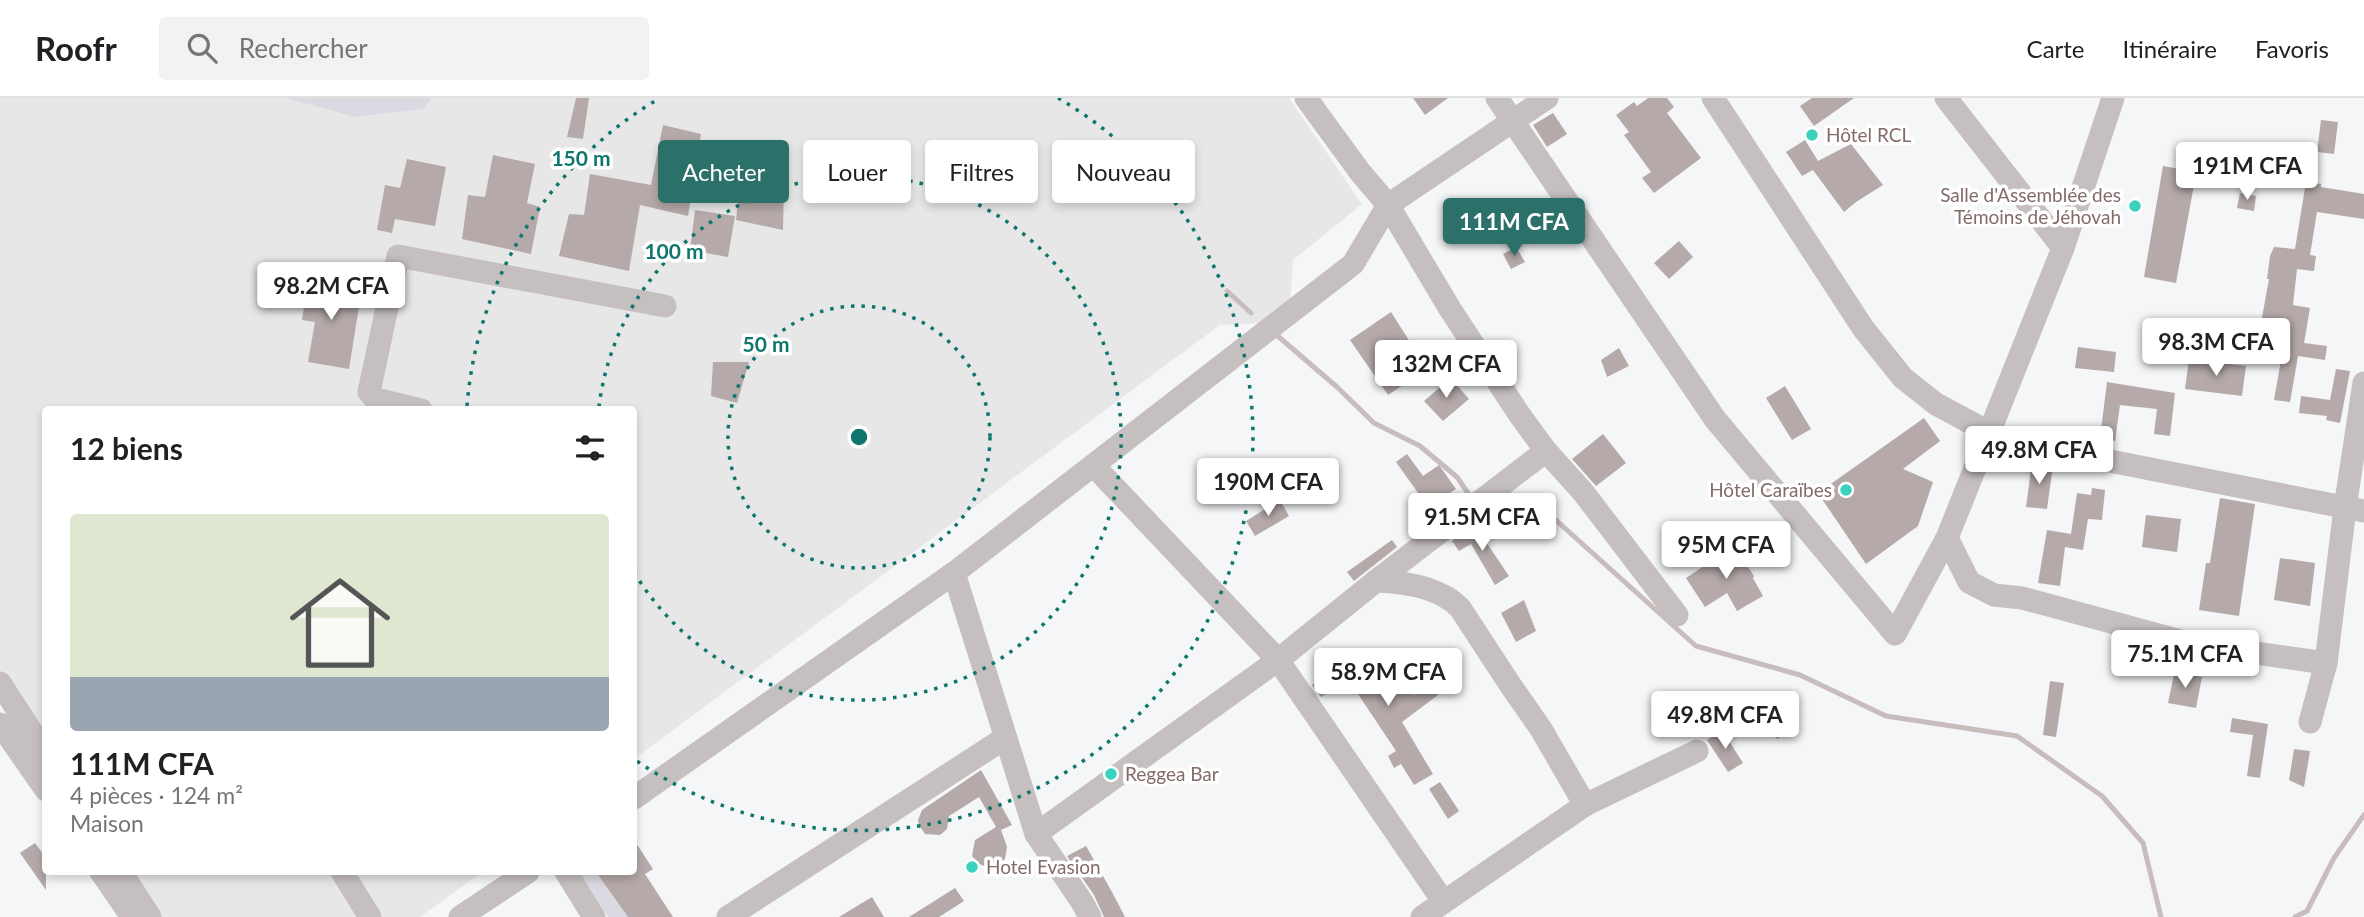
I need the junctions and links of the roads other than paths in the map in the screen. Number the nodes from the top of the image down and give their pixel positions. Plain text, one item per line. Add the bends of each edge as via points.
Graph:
1 (1306, 98) edge
2 (1497, 98) edge
3 (1547, 98) edge
4 (1713, 98) edge
5 (1947, 98) edge
6 (2113, 98) edge
7 (1513, 123) junction
8 (1388, 205) junction
9 (2063, 247) junction
10 (666, 306) dead end
11 (2364, 383) edge
12 (404, 406) edge
13 (1989, 432) junction
14 (1546, 450) junction
15 (1094, 466) junction
16 (2354, 510) edge
17 (1947, 538) junction
18 (954, 573) junction
19 (1377, 582) junction
20 (1677, 615) dead end
21 (1278, 660) junction
22 (2326, 663) junction
23 (0, 683) edge
24 (2310, 722) dead end
25 (0, 723) edge
26 (1005, 738) junction
27 (42, 748) edge
28 (1698, 751) dead end
29 (42, 784) edge
30 (637, 796) edge
31 (1585, 805) junction
32 (1036, 834) junction
33 (103, 875) edge
34 (123, 875) edge
35 (344, 875) edge
36 (523, 875) edge
37 (568, 875) edge
38 (1443, 901) junction
39 (132, 917) edge
40 (150, 917) edge
41 (370, 917) edge
42 (460, 917) edge
43 (594, 917) edge
44 (728, 917) edge
45 (1090, 917) edge
46 (1422, 917) edge

1 - 8 street
2 - 7 street
3 - 7 street
4 - 13 street via 1863,328 1903,378 1936,404
5 - 9 street
6 - 9 street
7 - 8 street
7 - 17 street via 1715,419 1895,634
8 - 14 street via 1450,309
8 - 15 street via 1353,264
9 - 13 street
10 - 12 street via 398,256 369,391 375,399
11 - 16 street
13 - 16 street via 2003,440
13 - 17 street
14 - 19 street
14 - 20 street
15 - 18 street
15 - 21 street
16 - 22 street
17 - 22 street via 1969,582 1994,595 2022,598 2192,643
18 - 26 street
18 - 30 street
19 - 21 street
19 - 31 street via 1412,585 1460,608 1541,729
21 - 32 street
21 - 38 street
22 - 24 street
23 - 27 street
25 - 29 street
26 - 32 street
26 - 44 street
28 - 31 street
31 - 38 street
32 - 45 street
33 - 39 street
34 - 40 street
35 - 41 street
36 - 42 street
37 - 43 street
38 - 46 street

